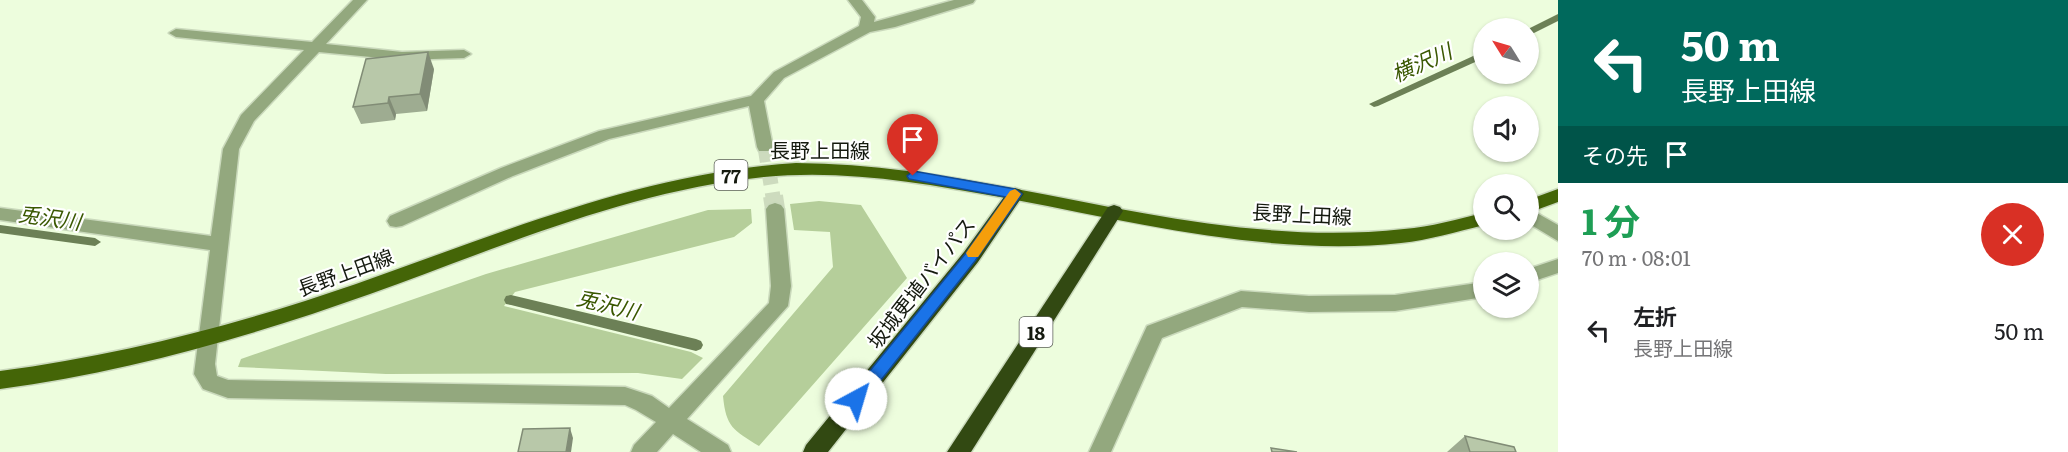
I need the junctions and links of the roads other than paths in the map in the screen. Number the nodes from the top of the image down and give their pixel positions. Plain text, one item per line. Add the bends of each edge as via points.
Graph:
1 (360, 0) edge
2 (855, 0) edge
3 (968, 0) edge
4 (866, 28) junction
5 (176, 33) dead end
6 (316, 47) junction
7 (464, 54) dead end
8 (756, 100) junction
9 (765, 147) tunnel mouth
10 (1015, 194) junction
11 (1558, 195) edge
12 (1539, 203) edge
13 (775, 209) tunnel mouth
14 (1114, 211) junction
15 (0, 214) edge
16 (396, 221) dead end
17 (1473, 221) edge
18 (1539, 221) edge
19 (1558, 234) edge
20 (218, 244) junction
21 (1558, 266) edge
22 (1539, 272) edge
23 (1473, 292) edge
24 (209, 340) junction
25 (0, 380) edge
26 (671, 419) junction
27 (642, 452) edge
28 (720, 452) edge
29 (814, 452) edge
30 (958, 452) edge
31 (1100, 452) edge

1 - 6 street
2 - 4 street via 868,17
3 - 4 street
4 - 8 street via 779,75
5 - 6 street
6 - 7 street via 402,56
6 - 20 street via 247,119 231,149
8 - 9 street
8 - 16 street via 604,135
10 - 14 main road, 長野上田線 / 77
10 - 24 main road, 長野上田線 / 77 via 930,178 836,169 798,168 721,176 626,197 550,220 344,296
10 - 29 highway, 坂城更埴バイパス via 970,257
11 - 12 main road
13 - 26 street via 781,286 778,306
14 - 17 main road, 長野上田線 / 77 via 1211,229 1345,240 1397,237
14 - 30 highway, 18
15 - 20 street
18 - 19 street
20 - 24 street
21 - 22 street
23 - 31 street via 1395,303 1309,304 1241,298 1154,332
24 - 25 main road, 長野上田線 / 77 via 111,363
24 - 26 street via 207,379 214,386 228,389 625,396
26 - 27 street
26 - 28 street

